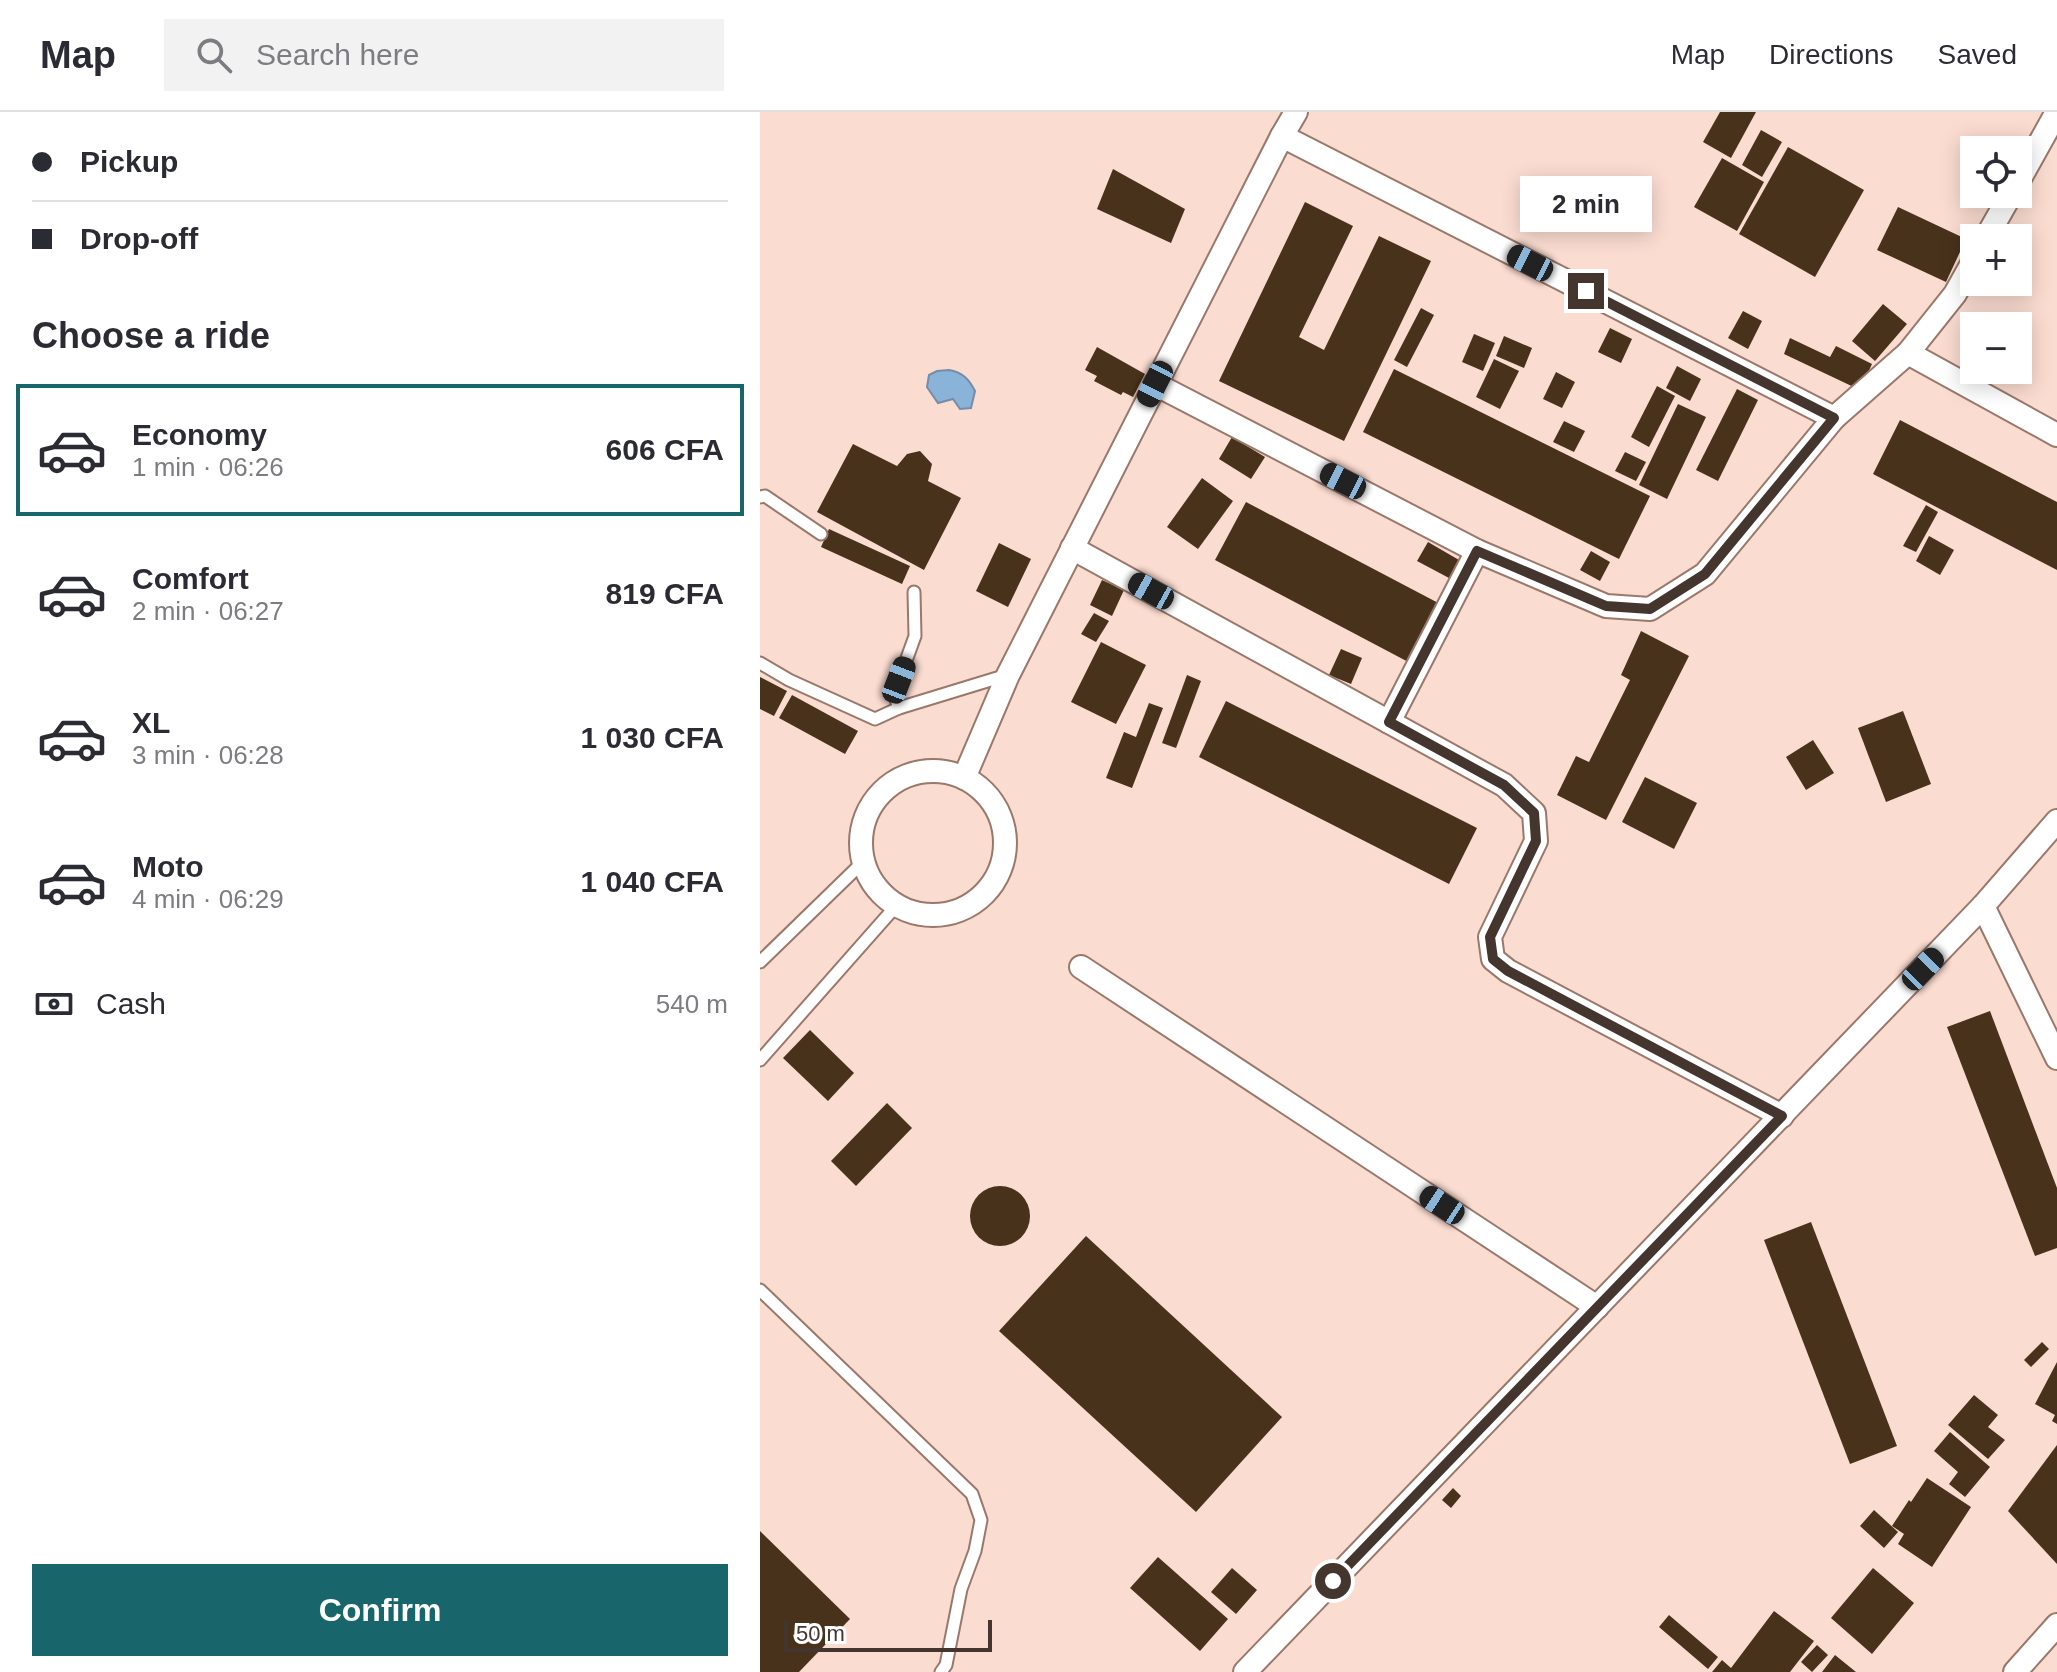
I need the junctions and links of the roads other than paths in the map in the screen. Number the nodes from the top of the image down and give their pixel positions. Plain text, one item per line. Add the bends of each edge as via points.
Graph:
1 (1296, 112) edge
2 (2057, 112) edge
3 (1282, 136) junction
4 (2032, 157) edge
5 (1960, 285) edge
6 (1908, 353) junction
7 (1155, 384) junction
8 (1834, 418) junction
9 (2057, 435) edge
10 (760, 497) edge
11 (821, 534) dead end
12 (1072, 548) junction
13 (1477, 551) junction
14 (914, 592) dead end
15 (760, 663) edge
16 (1008, 675) junction
17 (899, 708) junction
18 (1389, 722) junction
19 (964, 778) junction
20 (2057, 821) edge
21 (863, 862) junction
22 (896, 906) junction
23 (1983, 906) junction
24 (760, 962) edge
25 (1081, 967) dead end
26 (2057, 1058) edge
27 (760, 1060) edge
28 (1782, 1116) junction
29 (760, 1290) edge
30 (1597, 1307) junction
31 (2057, 1625) edge
32 (941, 1672) edge
33 (1245, 1672) edge
34 (2015, 1672) edge

1 - 3 street
2 - 4 street
3 - 7 street
3 - 8 street
5 - 6 street
6 - 8 street
6 - 9 street
7 - 12 street
7 - 13 street
8 - 13 street via 1705,574 1650,609 1606,606
10 - 11 lane
12 - 16 street
12 - 18 street
13 - 18 street
14 - 17 lane via 915,636 894,694
15 - 17 lane via 875,719
16 - 17 lane
16 - 19 street
18 - 28 street via 1504,785 1534,813 1536,841 1490,937 1493,959
19 - 21 street via 916,772 893,782 869,809 861,833
19 - 22 street via 984,791 1004,829 1005,855 997,879 973,905 950,915 919,915
20 - 23 street
21 - 22 street via 874,885
21 - 24 lane
22 - 27 lane
23 - 26 street
23 - 28 street
25 - 30 street
28 - 30 street
29 - 32 lane via 972,1494 981,1520
30 - 33 street
31 - 34 street

